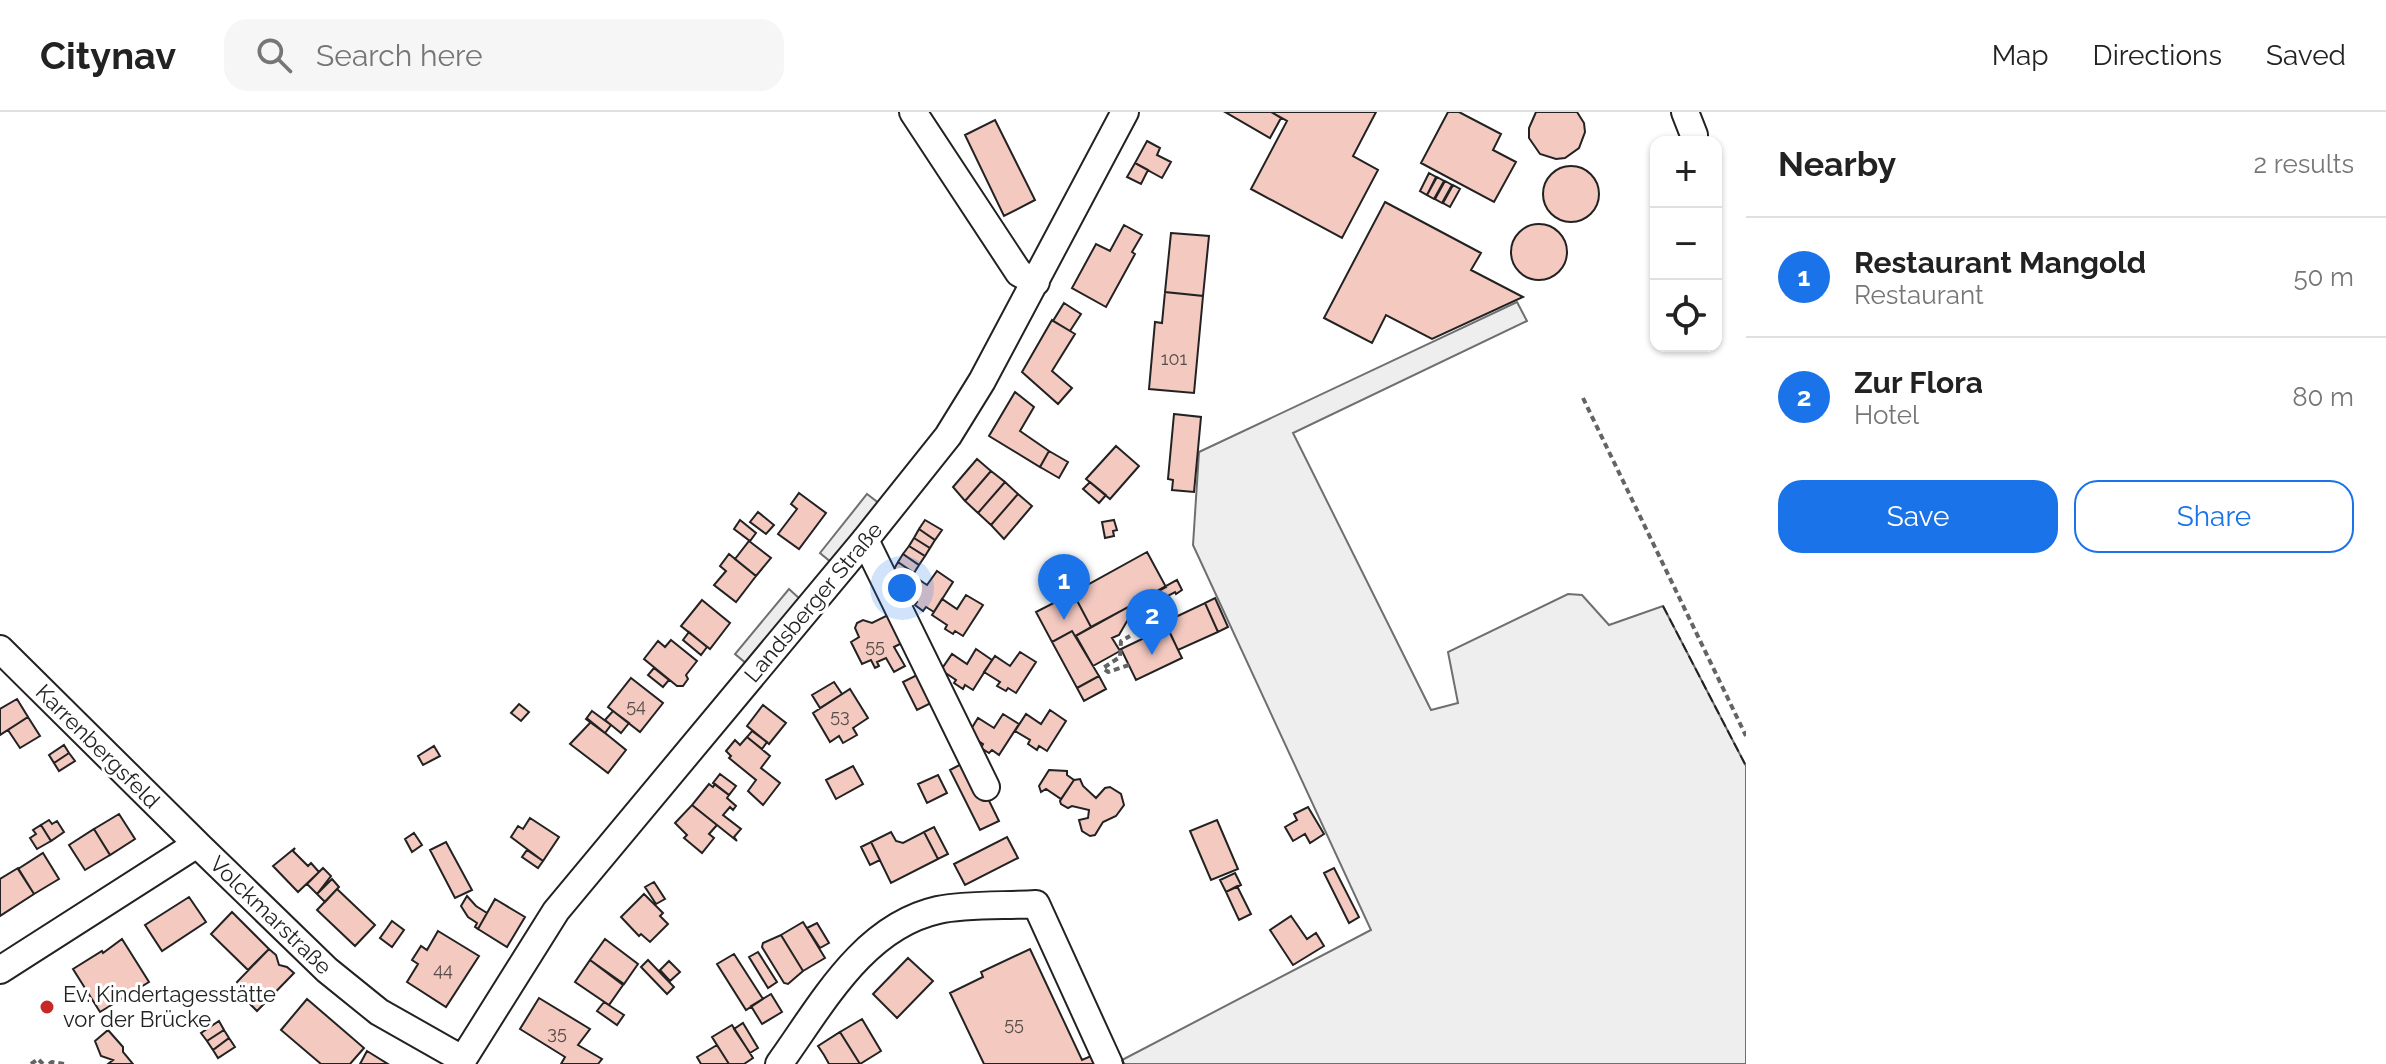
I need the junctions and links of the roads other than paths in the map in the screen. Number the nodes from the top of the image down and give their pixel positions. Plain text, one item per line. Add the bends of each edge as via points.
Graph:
1 (913, 112) edge
2 (1125, 112) edge
3 (1685, 112) edge
4 (1694, 136) edge
5 (1036, 282) junction
6 (865, 540) junction
7 (0, 649) edge
8 (986, 787) dead end
9 (197, 844) junction
10 (0, 970) edge
11 (461, 1062) edge
12 (779, 1064) edge
13 (1109, 1064) edge

1 - 5 street via 1019,273
2 - 5 street, Landsberger Straße
3 - 4 street
5 - 6 street, Landsberger Straße via 948,436
6 - 8 street
6 - 11 street, Landsberger Straße via 556,911
7 - 9 street, Karrenbergsfeld
9 - 10 street, Volckmarstraße
9 - 11 street, Volckmarstraße via 348,987
12 - 13 street via 856,959 892,929 939,909 1036,904

